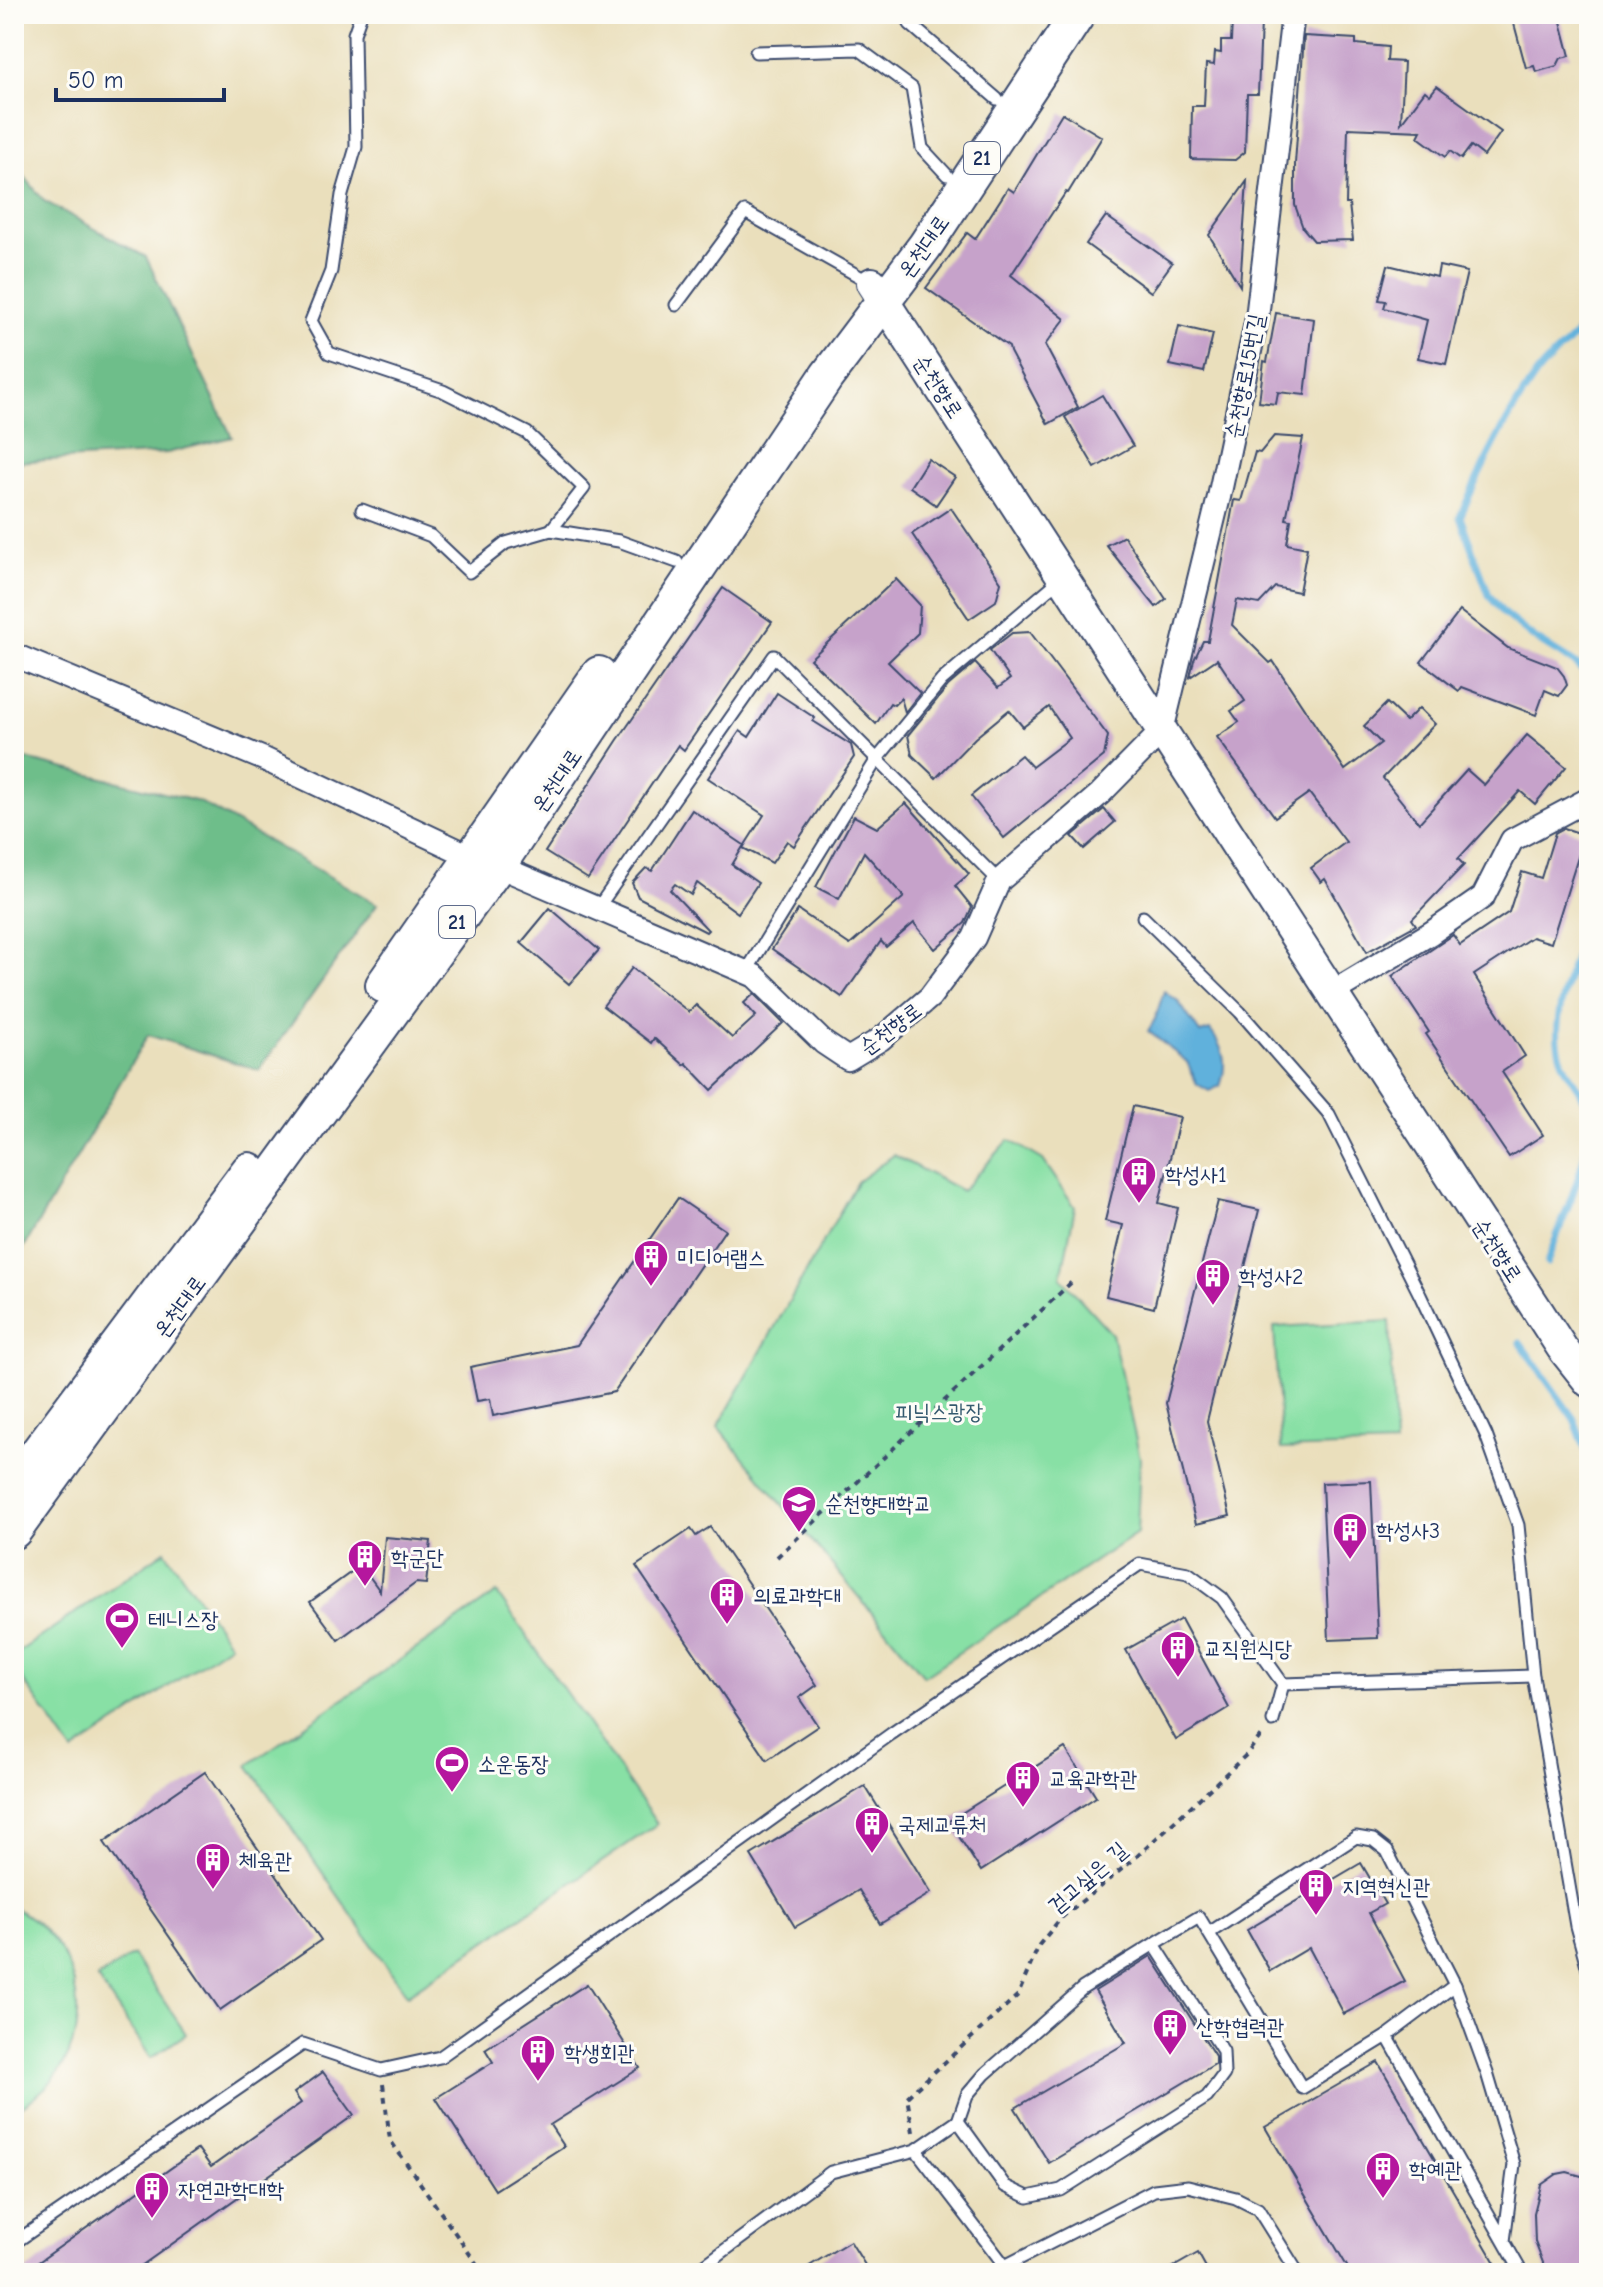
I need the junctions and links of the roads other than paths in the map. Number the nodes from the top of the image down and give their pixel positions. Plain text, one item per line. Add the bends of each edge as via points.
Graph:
1 (361, 14) edge
2 (905, 14) edge
3 (1052, 14) edge
4 (1078, 14) edge
5 (1293, 14) edge
6 (756, 52) dead end
7 (997, 99) junction
8 (947, 175) junction
9 (878, 292) junction
10 (676, 305) dead end
11 (362, 510) dead end
12 (551, 530) junction
13 (677, 562) junction
14 (1063, 578) junction
15 (14, 655) edge
16 (1162, 731) junction
17 (877, 759) junction
18 (1589, 799) edge
19 (485, 862) junction
20 (999, 881) junction
21 (597, 910) junction
22 (1143, 917) dead end
23 (746, 972) junction
24 (1331, 993) junction
25 (1589, 1382) edge
26 (16, 1477) edge
27 (14, 1531) edge
28 (1533, 1676) junction
29 (1283, 1684) junction
30 (1273, 1721) road end
31 (1209, 1933) junction
32 (1154, 1944) junction
33 (1589, 1973) edge
34 (1455, 1985) junction
35 (1387, 2036) junction
36 (958, 2121) junction
37 (916, 2150) junction
38 (1504, 2241) junction
39 (14, 2243) edge
40 (694, 2273) edge
41 (1298, 2273) edge
42 (1522, 2273) edge

1 - 12 lane via 354,34 356,147 342,195 331,271 311,321 329,353 443,391 527,433 584,488
2 - 7 lane
3 - 7 main road, 온천대로 / 21
4 - 9 main road, 온천대로 / 21 via 925,246
5 - 16 street, 순천향로15번길 via 1257,318
6 - 8 lane via 859,49 912,88 922,148
7 - 8 main road, 온천대로 / 21
8 - 9 main road, 온천대로 / 21
9 - 10 lane, 온천대로 via 745,212
9 - 13 main road, 온천대로 / 21
9 - 14 main road, 순천향로
9 - 19 main road, 온천대로 / 21 via 827,376
11 - 12 lane via 431,536 469,572 506,543
12 - 13 lane via 619,541
13 - 19 main road, 온천대로 / 21
14 - 16 main road, 순천향로
14 - 17 lane via 942,680
15 - 19 street via 264,759
16 - 20 street, 순천향로 via 1100,794
16 - 24 main road, 순천향로
17 - 20 lane
17 - 21 lane via 774,656
17 - 23 lane
18 - 24 street via 1512,840 1483,897
19 - 21 street, 순천향로
19 - 26 main road, 온천대로 / 21
19 - 27 main road, 온천대로 / 21
20 - 23 street, 순천향로 via 974,938 930,997 848,1059
21 - 23 street, 순천향로
22 - 28 lane via 1240,1012 1329,1114 1486,1435 1518,1525
24 - 25 main road, 순천향로
28 - 29 lane
28 - 33 lane via 1576,1926
29 - 30 lane
29 - 39 lane via 1222,1598 1188,1573 1140,1564 891,1734 440,2057 381,2070 303,2044
31 - 32 lane via 1199,1917
31 - 34 lane via 1356,1837 1373,1840 1387,1851
31 - 35 lane via 1302,2088
32 - 36 lane via 1083,1988 985,2074 967,2095
32 - 36 lane via 1223,2051 1224,2074 1207,2097 1061,2190 1028,2197 1005,2186
34 - 35 lane
34 - 38 lane via 1514,2164
35 - 38 lane
36 - 37 lane
37 - 40 lane via 831,2172
37 - 41 lane via 1005,2266 1154,2190 1188,2186 1258,2209
38 - 42 lane

